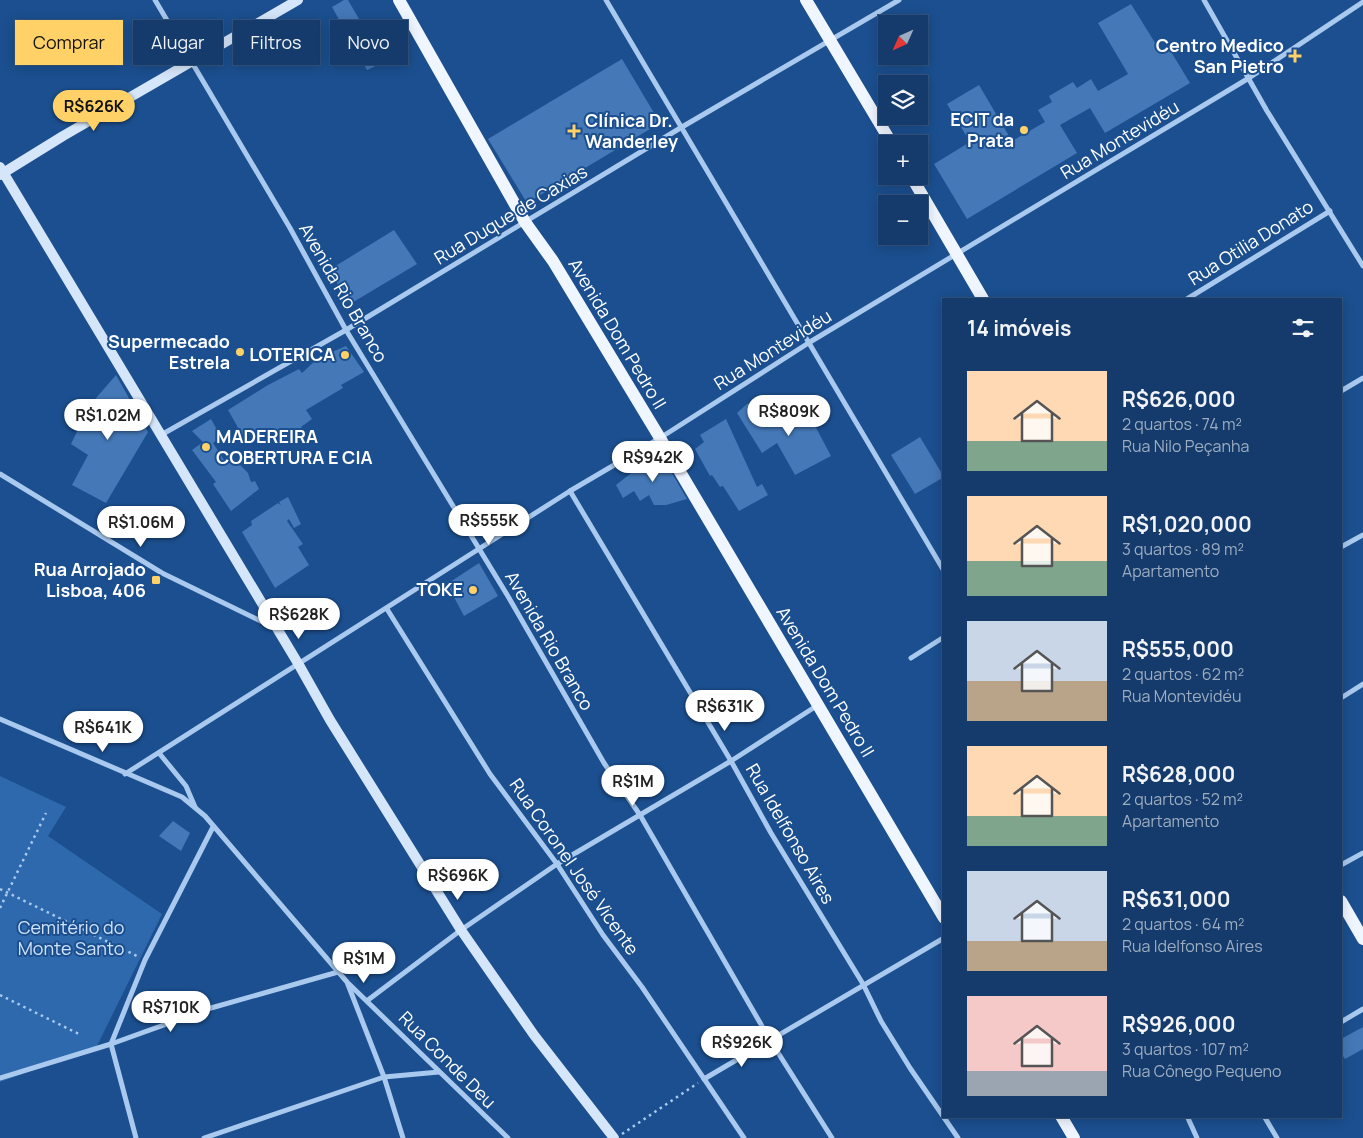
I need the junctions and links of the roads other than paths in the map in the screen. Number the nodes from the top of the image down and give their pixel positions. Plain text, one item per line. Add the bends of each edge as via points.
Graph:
1 (155, 0) edge
2 (298, 0) edge
3 (399, 0) edge
4 (606, 0) edge
5 (806, 0) edge
6 (899, 0) edge
7 (1204, 0) edge
8 (1363, 2) edge
9 (167, 20) edge
10 (830, 41) junction
11 (223, 43) edge
12 (185, 65) edge
13 (194, 65) edge
14 (1249, 78) junction
15 (682, 127) junction
16 (887, 135) edge
17 (1, 172) edge
18 (916, 185) edge
19 (1330, 211) junction
20 (525, 222) junction
21 (957, 253) junction
22 (1363, 266) edge
23 (982, 298) edge
24 (1189, 298) edge
25 (346, 330) junction
26 (810, 342) junction
27 (1363, 378) edge
28 (1342, 390) edge
29 (161, 436) junction
30 (660, 438) junction
31 (0, 474) edge
32 (570, 491) junction
33 (1363, 535) edge
34 (1342, 546) edge
35 (479, 549) junction
36 (942, 568) edge
37 (387, 609) junction
38 (278, 630) junction
39 (942, 638) edge
40 (911, 658) dead end
41 (300, 664) junction
42 (1363, 684) edge
43 (1342, 697) edge
44 (819, 705) junction
45 (0, 719) edge
46 (159, 753) junction
47 (730, 761) junction
48 (125, 774) junction
49 (196, 807) junction
50 (640, 815) junction
51 (213, 827) junction
52 (1363, 853) edge
53 (557, 864) junction
54 (1342, 864) edge
55 (1342, 903) edge
56 (942, 915) edge
57 (461, 930) junction
58 (942, 939) edge
59 (1363, 939) edge
60 (338, 972) junction
61 (347, 982) junction
62 (863, 984) junction
63 (368, 1000) junction
64 (1363, 1009) edge
65 (1342, 1021) edge
66 (770, 1040) junction
67 (111, 1044) junction
68 (439, 1072) junction
69 (384, 1077) junction
70 (0, 1078) edge
71 (704, 1079) junction
72 (942, 1115) edge
73 (944, 1118) edge
74 (1062, 1118) edge
75 (1188, 1118) edge
76 (1265, 1118) edge
77 (136, 1138) edge
78 (204, 1138) edge
79 (403, 1138) edge
80 (508, 1138) edge
81 (616, 1138) edge
82 (744, 1138) edge
83 (832, 1138) edge
84 (958, 1138) edge
85 (1074, 1138) edge
86 (1197, 1138) edge
87 (1277, 1138) edge

1 - 9 street, Avenida Rio Branco
2 - 11 main road
3 - 20 main road, Avenida Dom Pedro II
4 - 15 street
5 - 10 main road
6 - 10 street, Rua Duque de Caxias
7 - 14 street
8 - 14 street, Rua Montevidéu
10 - 15 street, Rua Duque de Caxias
10 - 16 main road
12 - 17 main road
13 - 25 street, Avenida Rio Branco
14 - 19 street
14 - 21 street, Rua Montevidéu
15 - 20 street, Rua Duque de Caxias
15 - 26 street
17 - 29 main road
18 - 21 main road
19 - 22 street
19 - 24 street, Rua Otilia Donato
20 - 25 street, Rua Duque de Caxias
20 - 30 main road, Avenida Dom Pedro II via 553,261
21 - 23 main road
21 - 26 street, Rua Montevidéu
25 - 29 street, Rua Duque de Caxias
25 - 35 street, Avenida Rio Branco
26 - 30 street, Rua Montevidéu
26 - 36 street
27 - 28 street
29 - 38 main road
30 - 32 street, Rua Montevidéu
30 - 44 main road, Avenida Dom Pedro II
31 - 38 street via 162,573
32 - 35 street, Rua Montevidéu
32 - 47 street, Rua Idelfonso Aires
33 - 34 street
35 - 37 street, Rua Montevidéu
35 - 50 street, Avenida Rio Branco via 595,747
37 - 41 street, Rua Montevidéu
37 - 53 street, Rua Coronel José Vicente via 466,738
38 - 41 main road
39 - 40 street
41 - 46 street, Rua Montevidéu
41 - 57 main road via 330,720
42 - 43 street
44 - 47 street
44 - 56 main road, Avenida Dom Pedro II
45 - 48 street
46 - 48 street, Rua Montevidéu
46 - 49 street via 186,786
47 - 50 street
47 - 62 street, Rua Idelfonso Aires via 770,833
48 - 49 street via 182,797
49 - 51 street
50 - 53 street
50 - 66 street, Avenida Rio Branco
51 - 60 street
51 - 67 street via 145,960
52 - 54 street
53 - 57 street
53 - 71 street, Rua Coronel José Vicente
55 - 59 main road
57 - 63 street
57 - 81 main road via 534,1036
58 - 62 street
60 - 61 street
60 - 67 street via 211,1008
61 - 63 street, Rua Conde Deu
61 - 69 street
62 - 66 street
62 - 72 street, Rua Idelfonso Aires via 910,1068
63 - 68 street, Rua Conde Deu
64 - 65 street
66 - 71 street
66 - 83 street, Avenida Rio Branco
67 - 70 street
67 - 77 street
68 - 69 street
68 - 80 street, Rua Conde Deu
69 - 78 street
69 - 79 street
71 - 82 street, Rua Coronel José Vicente
73 - 84 street, Rua Idelfonso Aires
74 - 85 main road
75 - 86 street
76 - 87 street

